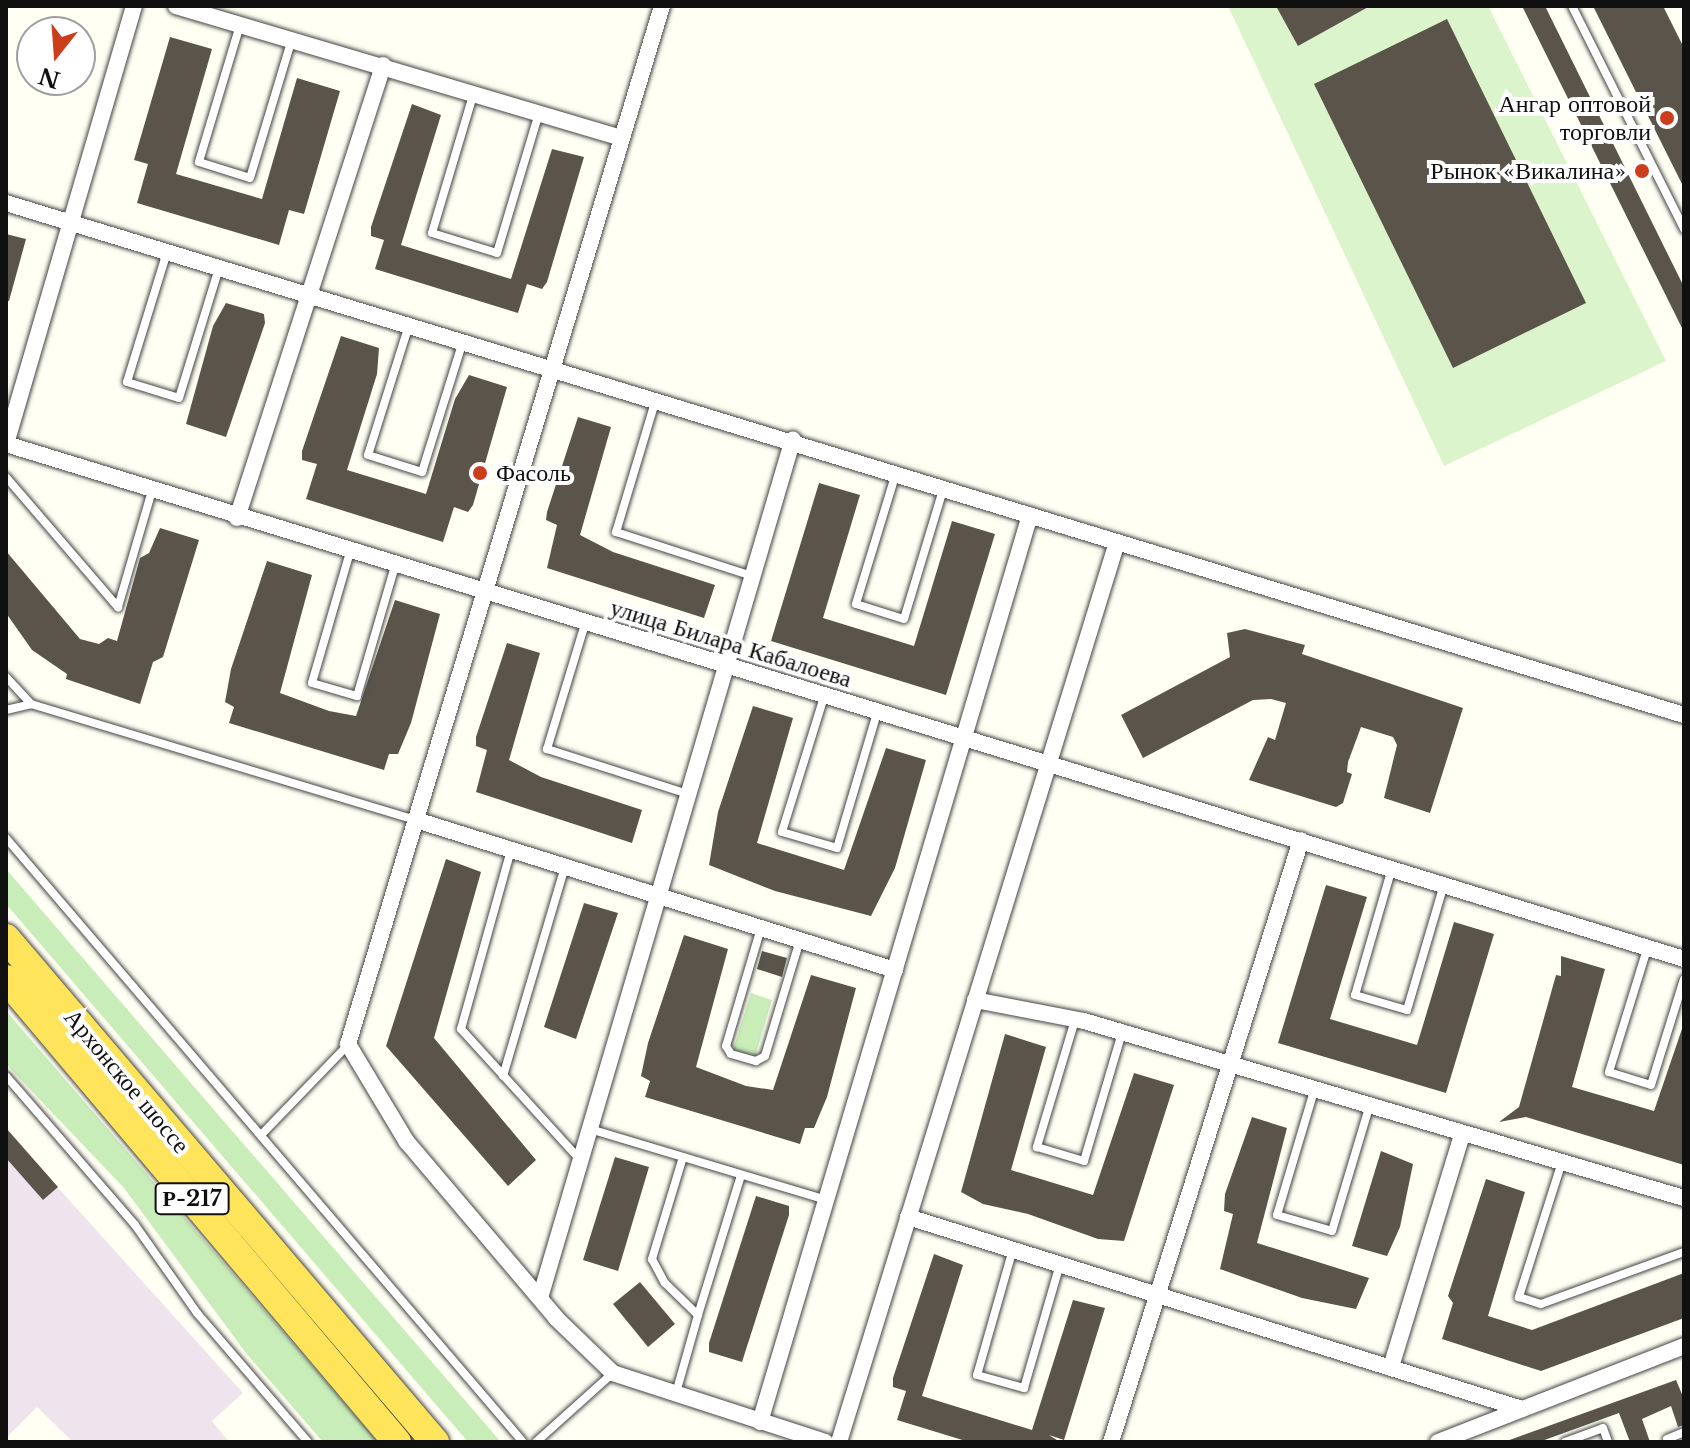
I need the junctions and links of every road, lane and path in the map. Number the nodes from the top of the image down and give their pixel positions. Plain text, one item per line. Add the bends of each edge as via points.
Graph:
1 (134, 6) edge
2 (176, 6) edge
3 (662, 6) edge
4 (1572, 6) edge
5 (240, 24) junction
6 (292, 39) junction
7 (383, 65) junction
8 (474, 92) junction
9 (539, 113) junction
10 (622, 138) junction
11 (6, 203) edge
12 (69, 221) junction
13 (1684, 229) edge
14 (167, 251) junction
15 (219, 267) junction
16 (310, 295) junction
17 (409, 324) junction
18 (463, 340) junction
19 (551, 368) junction
20 (656, 398) junction
21 (793, 439) junction
22 (896, 472) junction
23 (6, 477) edge
24 (944, 488) junction
25 (152, 491) junction
26 (1030, 515) junction
27 (237, 518) junction
28 (1117, 542) junction
29 (350, 552) junction
30 (395, 566) junction
31 (753, 576) junction
32 (484, 593) junction
33 (585, 624) junction
34 (728, 665) junction
35 (6, 677) edge
36 (824, 697) junction
37 (31, 704) junction
38 (6, 710) edge
39 (877, 713) junction
40 (1684, 715) edge
41 (964, 739) junction
42 (1046, 764) junction
43 (688, 794) junction
44 (416, 820) junction
45 (6, 838) edge
46 (1301, 840) junction
47 (511, 850) junction
48 (565, 867) junction
49 (1392, 868) junction
50 (1444, 883) junction
51 (658, 896) junction
52 (761, 928) junction
53 (6, 938) edge
54 (800, 940) junction
55 (1648, 945) junction
56 (1684, 959) edge
57 (895, 970) junction
58 (6, 979) edge
59 (1684, 979) edge
60 (975, 1000) junction
61 (1075, 1019) junction
62 (1122, 1033) junction
63 (348, 1044) junction
64 (1230, 1066) junction
65 (6, 1076) edge
66 (503, 1076) junction
67 (1314, 1091) junction
68 (1369, 1108) junction
69 (589, 1129) junction
70 (262, 1134) junction
71 (1462, 1135) junction
72 (683, 1157) junction
73 (580, 1160) junction
74 (1561, 1165) junction
75 (741, 1175) junction
76 (1684, 1198) edge
77 (826, 1200) junction
78 (908, 1217) junction
79 (1013, 1249) junction
80 (1684, 1252) edge
81 (1060, 1263) junction
82 (1158, 1292) junction
83 (540, 1298) junction
84 (698, 1315) junction
85 (1684, 1346) edge
86 (1391, 1367) junction
87 (613, 1373) junction
88 (676, 1393) junction
89 (1522, 1409) junction
90 (760, 1422) junction
91 (1684, 1432) edge
92 (1667, 1439) dead end
93 (308, 1442) edge
94 (397, 1442) edge
95 (435, 1442) edge
96 (523, 1442) edge
97 (536, 1442) edge
98 (825, 1442) edge
99 (839, 1442) edge
100 (1111, 1442) edge
101 (1438, 1442) edge
102 (1565, 1442) edge
103 (1608, 1442) edge

1 - 12 street, улица Билара Кабалоева
2 - 5 street
3 - 10 street
4 - 13 lane
5 - 6 street
5 - 6 lane via 199,162 250,178
6 - 7 street
7 - 8 street
7 - 16 street
8 - 9 street
8 - 9 lane via 432,233 497,253
9 - 10 street
10 - 19 street
11 - 12 street
12 - 14 street
12 - 25 street, улица Билара Кабалоева via 6,444
14 - 15 street
14 - 15 lane via 127,382 179,398
15 - 16 street
16 - 17 street
16 - 27 street
17 - 18 street
17 - 18 lane via 368,455 422,472
18 - 19 street
19 - 20 street
19 - 32 street
20 - 21 street
20 - 31 lane via 616,532
21 - 22 street
21 - 31 street
22 - 24 street
22 - 24 lane via 856,604 904,619
23 - 25 lane via 118,607
24 - 26 street
25 - 27 street, улица Билара Кабалоева
26 - 28 street
26 - 41 street
27 - 29 street, улица Билара Кабалоева
28 - 40 street
28 - 42 street
29 - 30 street, улица Билара Кабалоева
29 - 30 lane via 312,683 357,696
30 - 32 street, улица Билара Кабалоева
31 - 34 street
32 - 33 street, улица Билара Кабалоева
32 - 44 street
33 - 34 street, улица Билара Кабалоева
33 - 43 lane via 547,749
34 - 36 street, улица Билара Кабалоева
34 - 43 street
35 - 37 lane
36 - 39 street, улица Билара Кабалоева
36 - 39 lane via 782,832 837,848
37 - 38 lane
37 - 44 lane
39 - 41 street, улица Билара Кабалоева
41 - 42 street, улица Билара Кабалоева
41 - 57 street
42 - 46 street, улица Билара Кабалоева
42 - 60 street
43 - 51 street
44 - 47 street
44 - 63 street
45 - 70 lane
46 - 49 street, улица Билара Кабалоева
46 - 64 street
47 - 48 street
47 - 66 lane via 461,1029
48 - 51 street
48 - 66 lane
49 - 50 street, улица Билара Кабалоева
49 - 50 lane via 1355,995 1407,1010
50 - 55 street, улица Билара Кабалоева
51 - 52 street
51 - 69 street
52 - 54 street
52 - 54 lane via 726,1046 731,1054 756,1061 765,1056
53 - 95 highway, Архонское шоссе / Р-217
54 - 57 street
55 - 56 street, улица Билара Кабалоева
55 - 59 lane via 1609,1072 1651,1085
57 - 77 street
58 - 94 highway, Архонское шоссе / Р-217
60 - 61 street
60 - 78 street
61 - 62 street
61 - 62 lane via 1037,1147 1084,1161
62 - 64 street
63 - 70 lane
63 - 83 street via 407,1142
64 - 67 street
64 - 82 street
65 - 93 lane via 135,1225 197,1313
66 - 73 lane
67 - 68 street
67 - 68 lane via 1277,1215 1332,1231
68 - 71 street
69 - 72 lane
69 - 73 street
70 - 96 lane
71 - 74 street
71 - 86 street
72 - 75 lane
72 - 84 lane via 652,1259 665,1283
73 - 83 street
74 - 76 street
74 - 80 lane via 1519,1297 1541,1304
75 - 77 lane
75 - 84 lane
77 - 90 street
78 - 79 street
78 - 99 street
79 - 81 street
79 - 81 lane via 977,1375 1024,1388
81 - 82 street
82 - 86 street
82 - 100 street
83 - 87 street
84 - 88 lane
85 - 89 street
86 - 89 street
87 - 88 street
87 - 97 lane
88 - 90 street
89 - 101 street
90 - 98 street
91 - 92 lane
102 - 103 lane via 1603,1428

